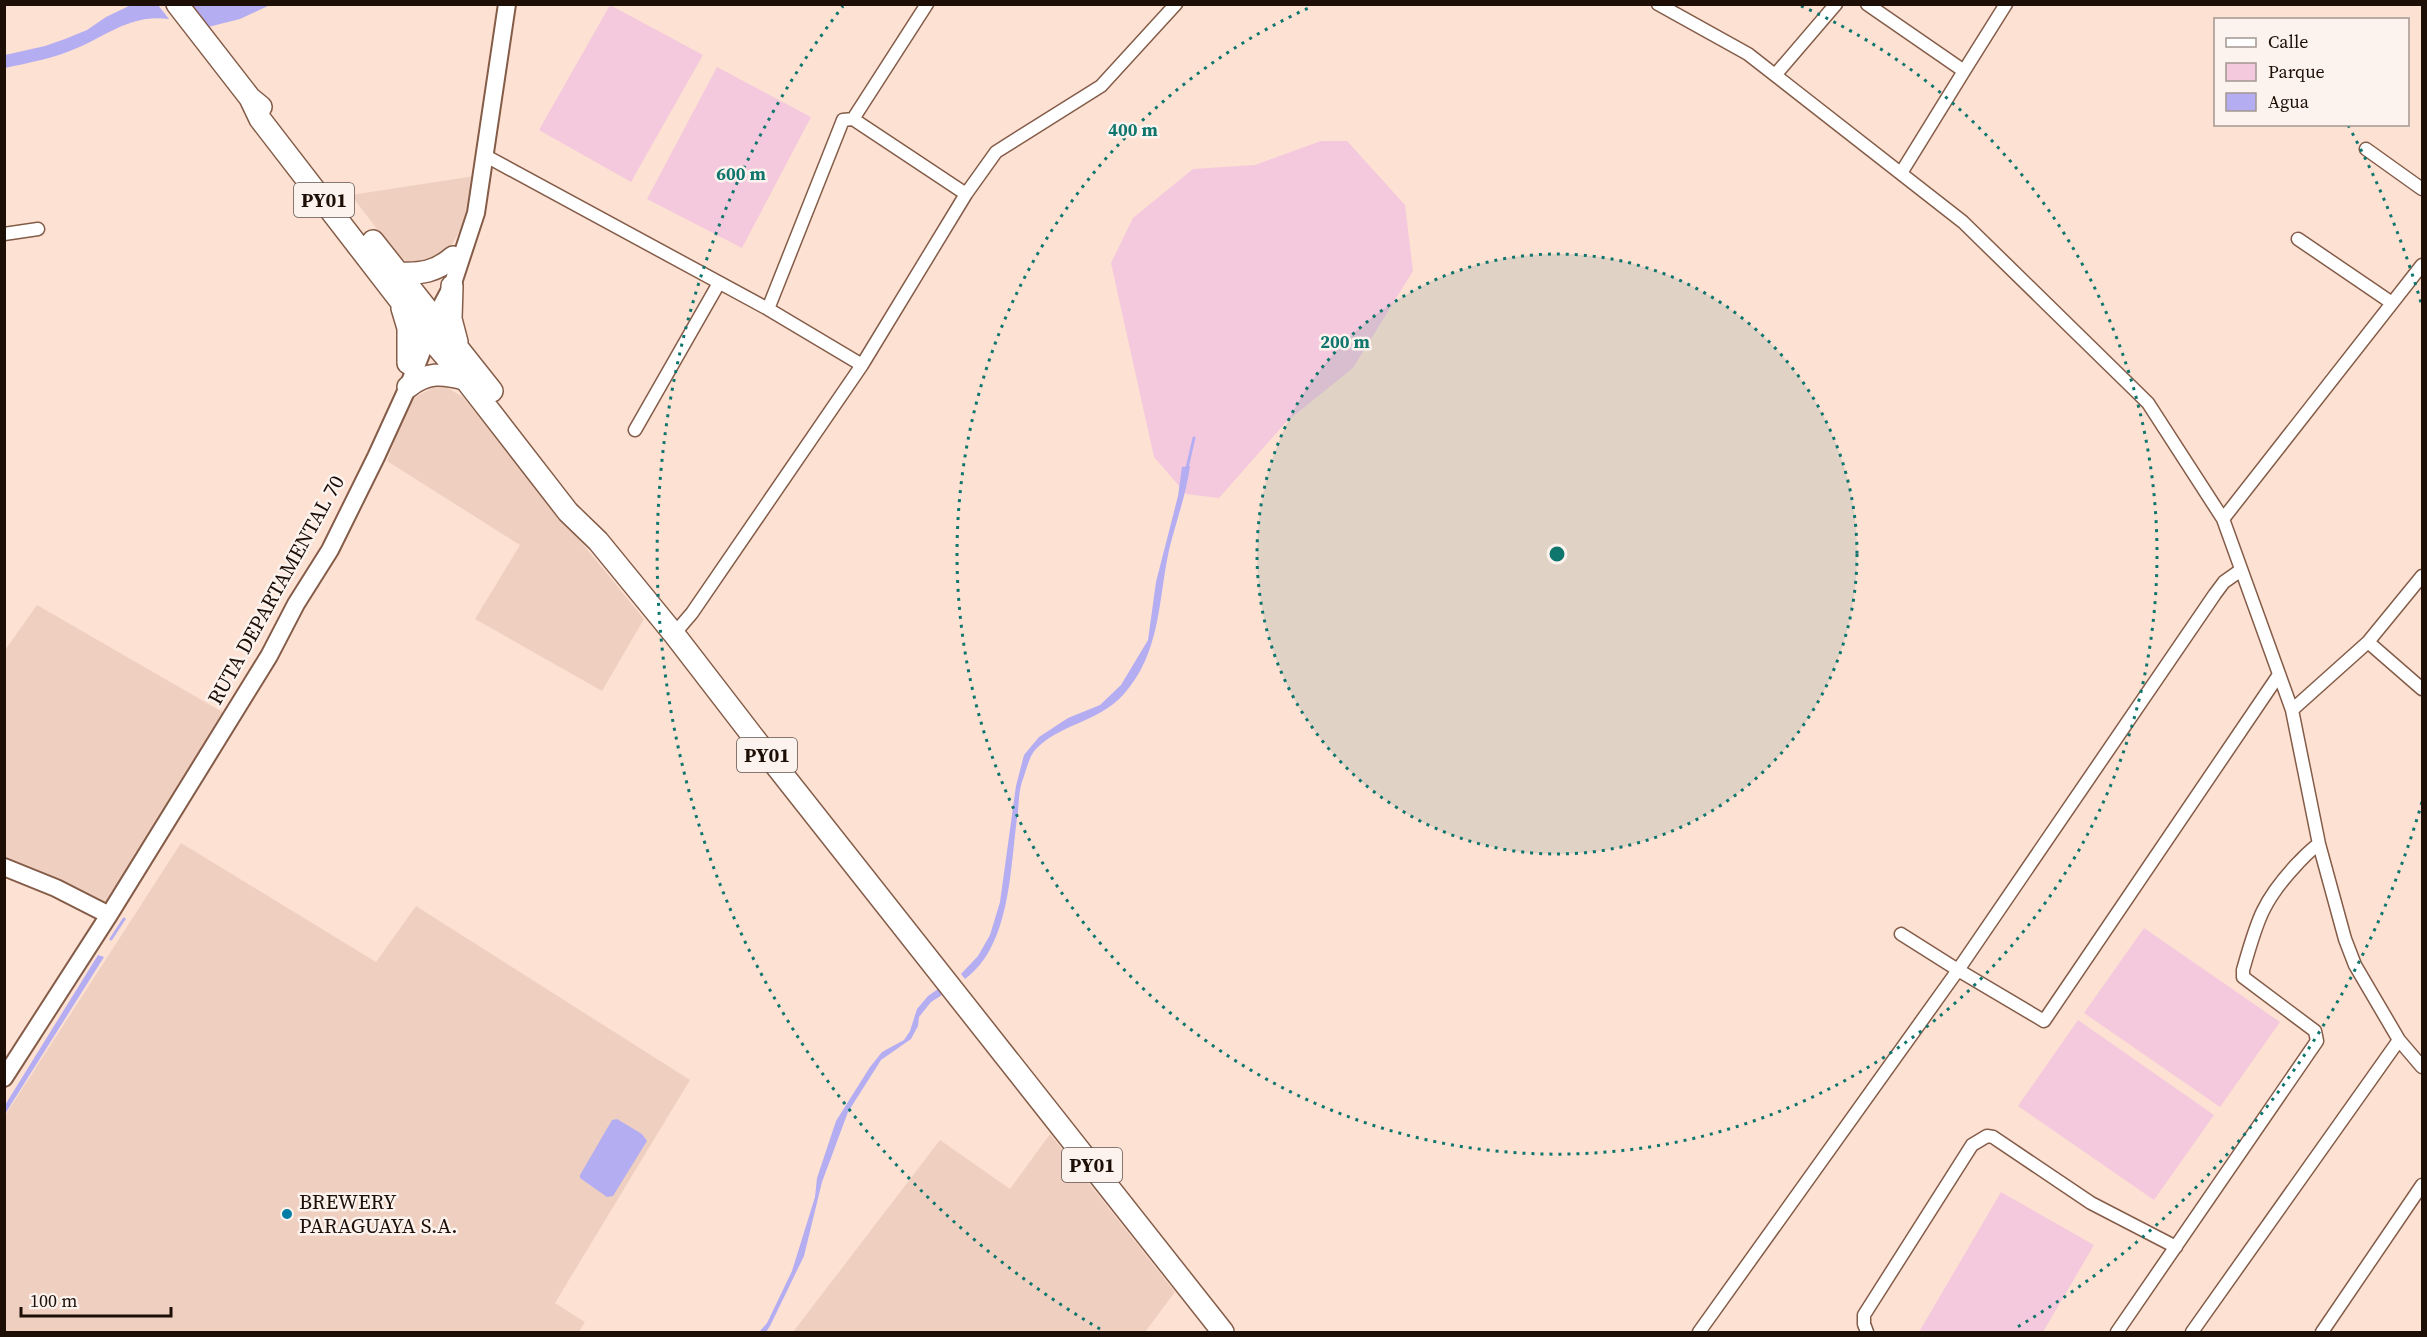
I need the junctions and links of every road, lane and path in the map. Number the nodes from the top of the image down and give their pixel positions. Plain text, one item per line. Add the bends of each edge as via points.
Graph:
1 (507, 4) edge
2 (927, 4) edge
3 (1176, 4) edge
4 (1658, 4) edge
5 (1836, 4) edge
6 (1867, 4) edge
7 (2006, 4) edge
8 (182, 12) edge
9 (1964, 71) junction
10 (1776, 75) junction
11 (250, 98) junction
12 (853, 119) junction
13 (2366, 149) dead end
14 (484, 155) junction
15 (1901, 174) junction
16 (2422, 189) edge
17 (966, 194) junction
18 (477, 197) junction
19 (38, 228) dead end
20 (4, 234) edge
21 (2298, 239) dead end
22 (453, 257) junction
23 (2422, 265) edge
24 (399, 273) junction
25 (719, 283) junction
26 (452, 286) junction
27 (400, 302) junction
28 (2392, 303) junction
29 (768, 309) junction
30 (429, 324) junction
31 (461, 350) junction
32 (408, 363) junction
33 (862, 365) junction
34 (464, 379) junction
35 (408, 387) junction
36 (635, 430) dead end
37 (370, 467) junction
38 (2223, 519) junction
39 (598, 541) junction
40 (2241, 570) junction
41 (2422, 576) edge
42 (674, 634) junction
43 (2368, 642) junction
44 (2278, 676) junction
45 (2422, 689) edge
46 (2292, 710) junction
47 (2319, 844) junction
48 (4, 867) edge
49 (109, 915) junction
50 (1901, 934) dead end
51 (1958, 970) junction
52 (2399, 1041) junction
53 (2422, 1066) edge
54 (4, 1078) edge
55 (2422, 1185) edge
56 (2176, 1247) junction
57 (1223, 1332) edge
58 (1700, 1332) edge
59 (1867, 1332) edge
60 (2117, 1332) edge
61 (2192, 1332) edge
62 (2322, 1332) edge

1 - 14 main road
2 - 12 street
3 - 17 street via 1101,86 996,152
4 - 10 street via 1748,54
5 - 10 street
6 - 9 street
7 - 9 street
8 - 11 highway, PY01
9 - 15 street
10 - 15 street
11 - 24 highway, PY01 via 269,114
11 - 27 highway, PY01 via 260,119
12 - 17 street
12 - 29 street via 843,120
13 - 16 street
14 - 18 main road
14 - 25 street
15 - 38 street via 1963,222 2148,403
17 - 33 street
18 - 22 main road, RUTA DEPARTAMENTAL 70
18 - 26 main road, RUTA DEPARTAMENTAL 70 via 476,213
19 - 20 street
21 - 28 street
22 - 24 highway via 434,271
22 - 30 main road, RUTA DEPARTAMENTAL 70
23 - 28 street
24 - 30 highway, PY01
25 - 29 street
25 - 36 street
26 - 30 main road, RUTA DEPARTAMENTAL 70
26 - 31 highway via 451,319
27 - 30 highway, PY01
27 - 32 highway via 408,328
28 - 38 street
29 - 33 street
30 - 31 highway, PY01
30 - 32 main road, RUTA DEPARTAMENTAL 70
30 - 34 highway, PY01
30 - 35 main road
31 - 39 highway, PY01 via 574,501
32 - 37 main road, RUTA DEPARTAMENTAL 70 via 369,455
33 - 42 street
34 - 35 highway via 429,375
34 - 39 highway, PY01 via 568,512
35 - 37 main road
37 - 49 main road, RUTA DEPARTAMENTAL 70 via 330,550 269,656
38 - 40 street
39 - 42 highway, PY01
40 - 44 street
40 - 51 street via 2215,594
41 - 43 street
42 - 57 highway, PY01
43 - 45 street
43 - 46 street
44 - 46 street
44 - 51 street via 2044,1021
46 - 47 street
47 - 52 street via 2355,965
47 - 56 street via 2279,883 2266,903 2243,970 2244,977 2315,1030 2317,1041
48 - 49 main road
49 - 54 main road, RUTA DEPARTAMENTAL 70
50 - 51 street
51 - 58 street
52 - 53 street
52 - 61 street
55 - 62 street
56 - 59 street via 2091,1203 1987,1136 1972,1145 1864,1316
56 - 60 street

